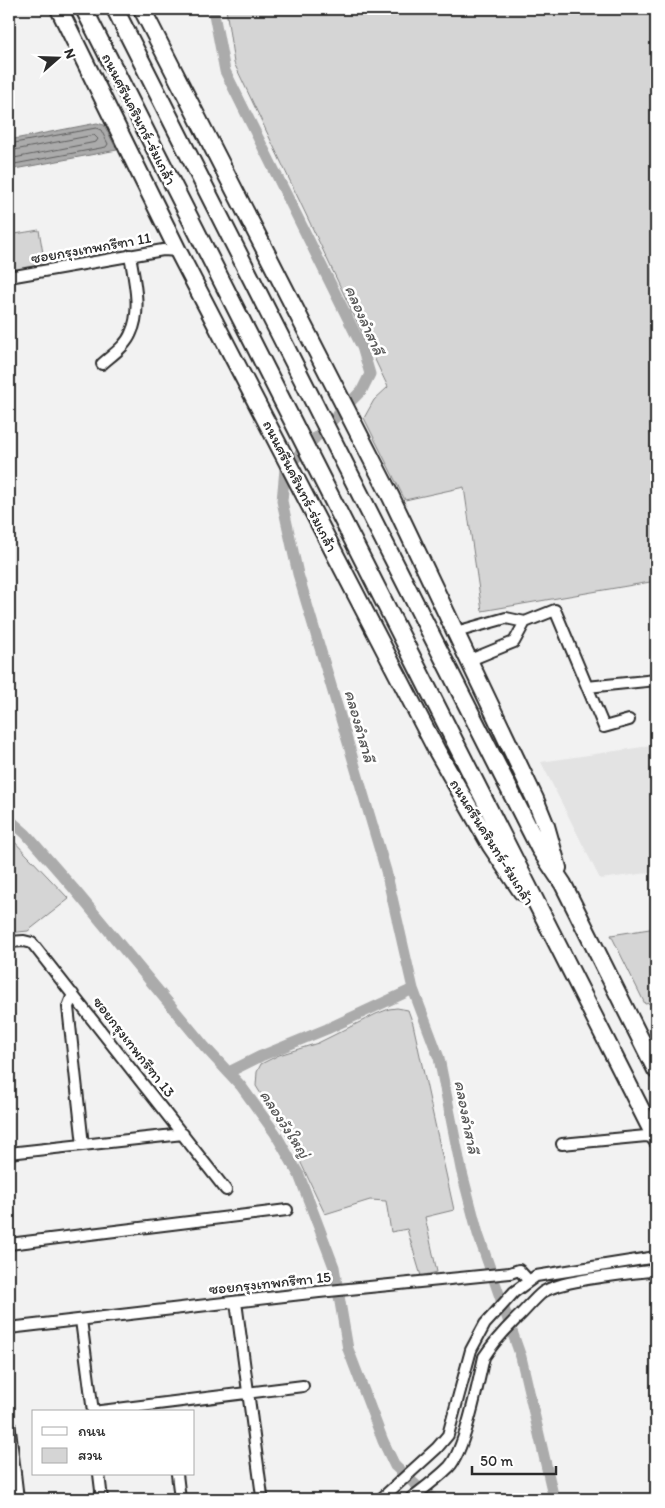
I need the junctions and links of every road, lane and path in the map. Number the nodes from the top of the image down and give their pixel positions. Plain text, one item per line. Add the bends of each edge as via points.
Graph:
1 (59, 9) edge
2 (84, 9) edge
3 (115, 9) edge
4 (142, 9) edge
5 (178, 250) junction
6 (130, 255) junction
7 (9, 277) edge
8 (102, 364) dead end
9 (525, 622) junction
10 (456, 632) junction
11 (470, 660) junction
12 (656, 680) edge
13 (587, 687) junction
14 (629, 720) dead end
15 (562, 884) junction
16 (9, 942) edge
17 (562, 952) junction
18 (73, 994) junction
19 (655, 1063) edge
20 (183, 1134) junction
21 (656, 1139) edge
22 (562, 1144) dead end
23 (83, 1145) junction
24 (9, 1153) edge
25 (226, 1190) dead end
26 (288, 1210) dead end
27 (9, 1244) edge
28 (656, 1257) edge
29 (656, 1270) edge
30 (529, 1280) junction
31 (236, 1302) junction
32 (81, 1320) junction
33 (9, 1326) edge
34 (303, 1386) dead end
35 (248, 1392) junction
36 (169, 1407) edge
37 (93, 1410) edge
38 (123, 1410) edge
39 (9, 1427) edge
40 (99, 1476) edge
41 (177, 1476) edge
42 (262, 1496) dead end
43 (18, 1499) edge
44 (102, 1499) edge
45 (180, 1499) edge
46 (381, 1499) edge
47 (410, 1499) edge

1 - 5 main road, ถนนศรีนครินทร์-ร่มเกล้า
2 - 17 main road, ถนนศรีนครินทร์-ร่มเกล้า
3 - 15 main road, ถนนศรีนครินทร์-ร่มเกล้า via 539,848
4 - 10 main road, ถนนศรีนครินทร์-ร่มเกล้า
5 - 6 street, ซอยกรุงเทพกรีฑา 11
5 - 17 main road, ถนนศรีนครินทร์-ร่มเกล้า via 436,751 491,846
6 - 7 street, ซอยกรุงเทพกรีฑา 11
6 - 8 street via 136,303 132,332 118,351
9 - 10 street via 506,618
9 - 11 street via 514,642
9 - 13 street via 555,610
10 - 11 main road, ถนนศรีนครินทร์-ร่มเกล้า
11 - 15 main road, ถนนศรีนครินทร์-ร่มเกล้า via 535,799
12 - 13 street
13 - 14 street via 604,727
15 - 19 main road, ถนนศรีนครินทร์-ร่มเกล้า
16 - 18 street, ซอยกรุงเทพกรีฑา 13 via 32,943
17 - 21 main road, ถนนศรีนครินทร์-ร่มเกล้า
18 - 20 street, ซอยกรุงเทพกรีฑา 13
18 - 23 street via 68,1007
20 - 23 street
20 - 25 street, ซอยกรุงเทพกรีฑา 13
21 - 22 street via 646,1136
23 - 24 street
26 - 27 street
28 - 30 street via 536,1276
29 - 47 street via 579,1281 543,1292 484,1357 464,1437 450,1466
30 - 31 street, ซอยกรุงเทพกรีฑา 15 via 520,1270
30 - 46 street via 494,1314 471,1350 448,1435
31 - 32 street, ซอยกรุงเทพกรีฑา 15
31 - 35 street
32 - 33 street, ซอยกรุงเทพกรีฑา 15
32 - 37 street
34 - 35 street
35 - 36 street
35 - 42 street
36 - 38 street
39 - 43 street
40 - 44 street
41 - 45 street

